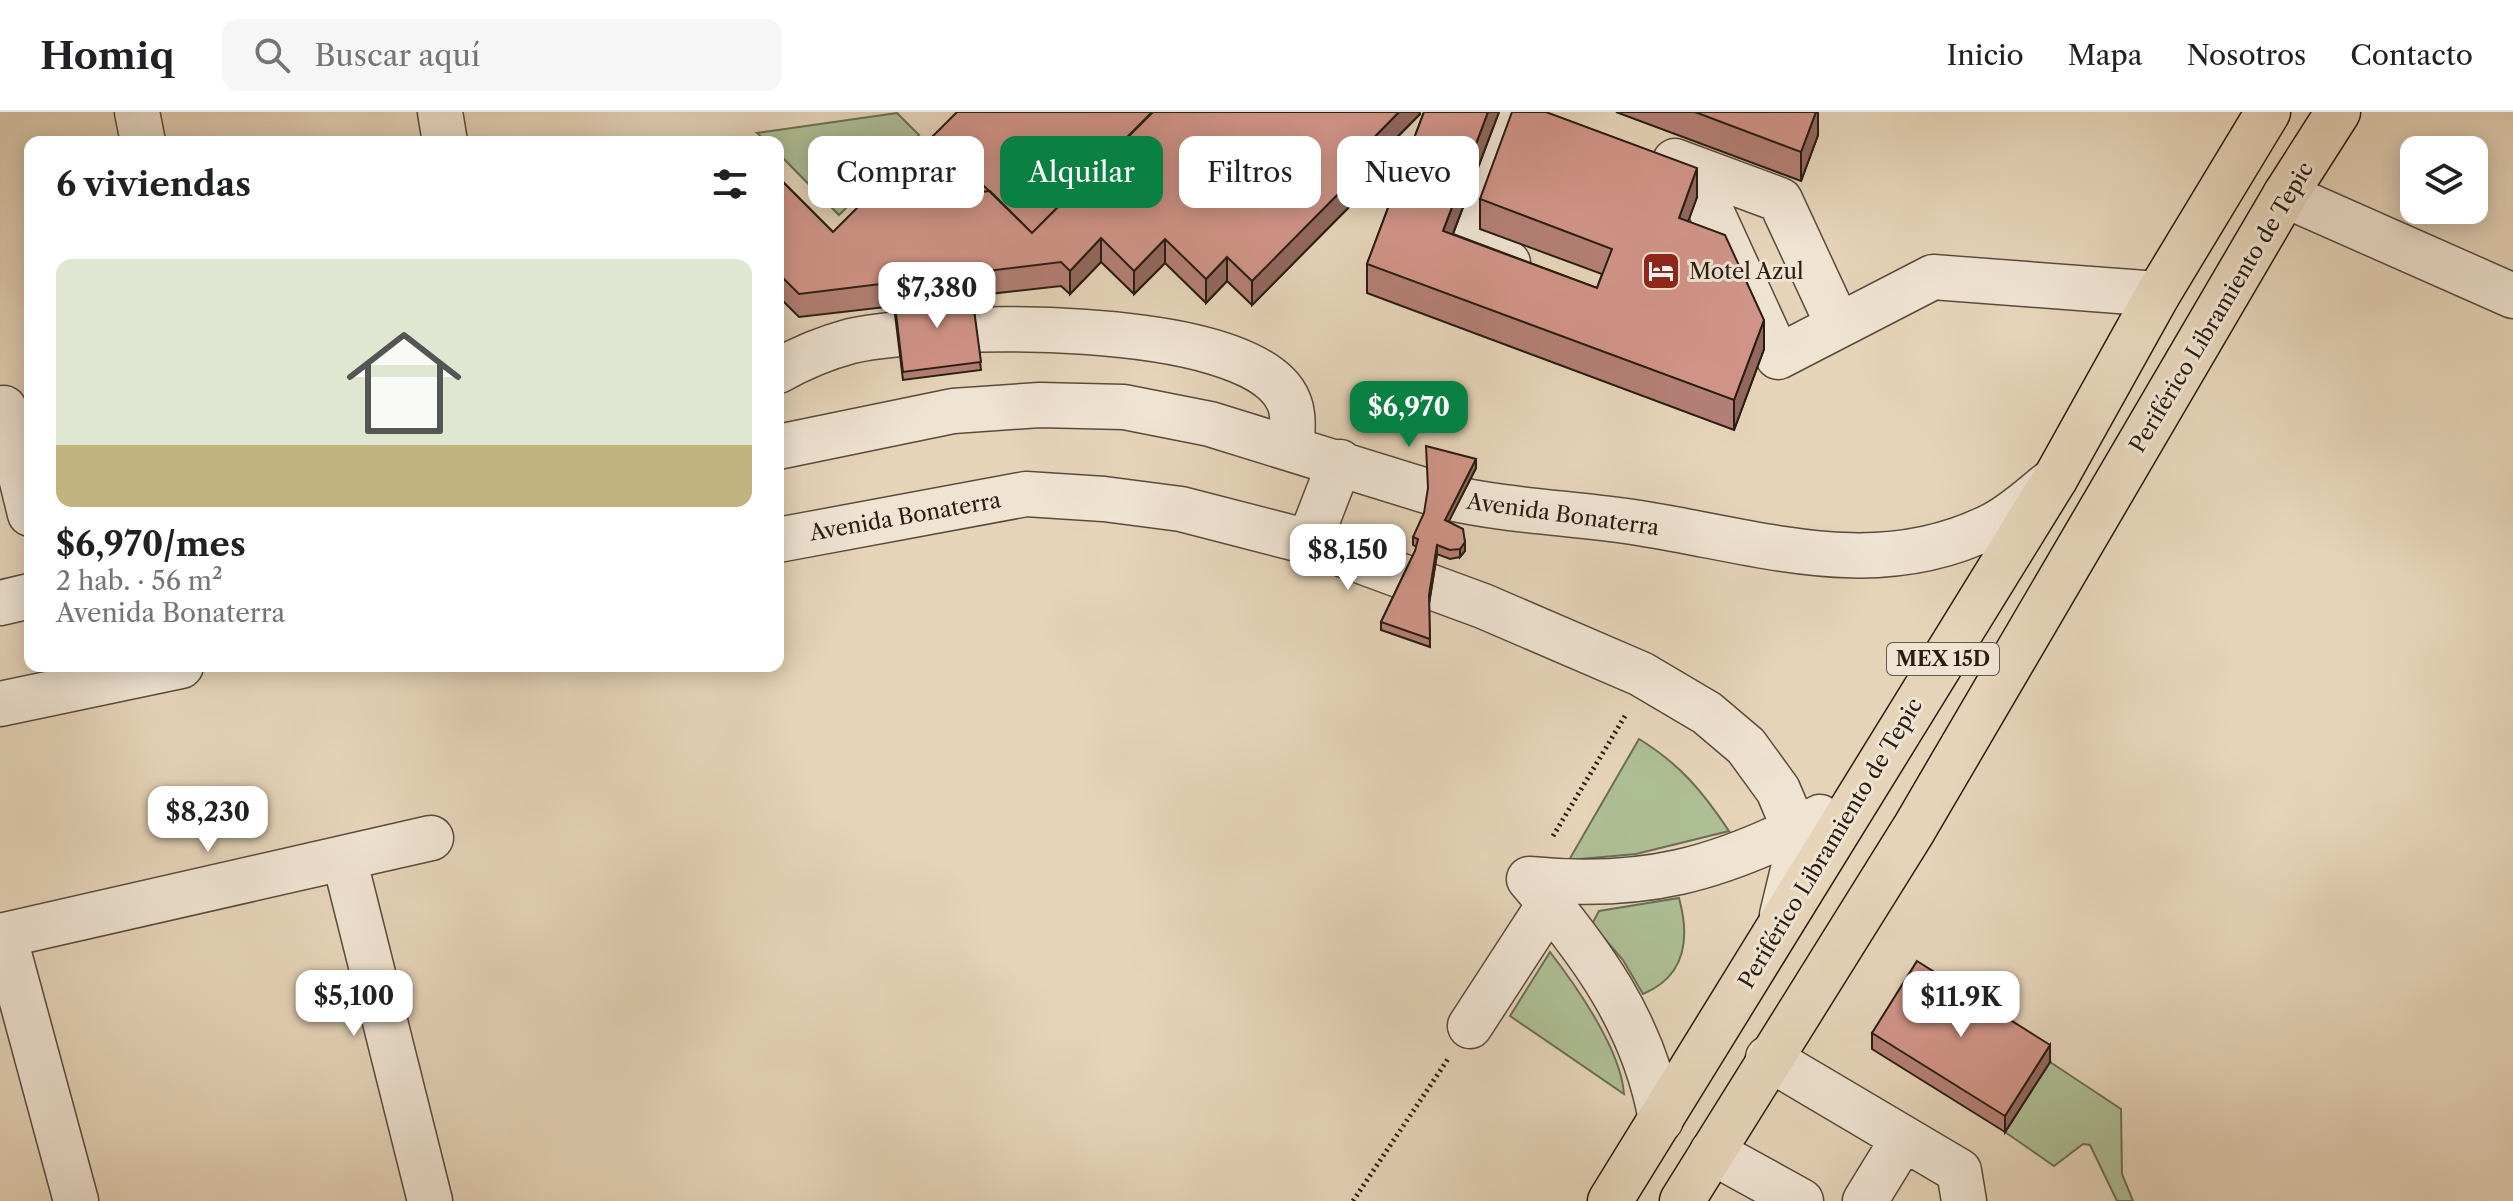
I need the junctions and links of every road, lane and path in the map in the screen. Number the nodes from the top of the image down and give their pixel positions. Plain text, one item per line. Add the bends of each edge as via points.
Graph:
1 (137, 112) edge
2 (440, 112) edge
3 (1510, 112) edge
4 (2268, 112) edge
5 (2338, 112) edge
6 (142, 136) edge
7 (444, 136) edge
8 (1631, 145) edge
9 (1691, 167) junction
10 (2285, 195) junction
11 (1544, 276) edge
12 (2158, 294) junction
13 (2513, 296) edge
14 (1838, 325) junction
15 (784, 368) edge
16 (11, 406) edge
17 (784, 446) edge
18 (1292, 448) junction
19 (1340, 462) junction
20 (2055, 479) junction
21 (24, 480) edge
22 (784, 539) edge
23 (1309, 542) junction
24 (24, 597) edge
25 (0, 603) edge
26 (152, 672) edge
27 (0, 704) edge
28 (1625, 716) dead end
29 (1854, 800) junction
30 (1795, 830) junction
31 (431, 838) dead end
32 (344, 858) junction
33 (1539, 891) junction
34 (1780, 923) junction
35 (2, 936) edge
36 (1470, 1026) joint
37 (1768, 1058) junction
38 (1661, 1120) junction
39 (1903, 1139) junction
40 (1712, 1152) junction
41 (76, 1201) edge
42 (430, 1201) edge
43 (1353, 1201) edge
44 (1610, 1201) edge
45 (1682, 1201) edge
46 (1801, 1201) edge
47 (1865, 1201) edge
48 (1964, 1201) edge

1 - 6 street
2 - 7 street
3 - 11 street via 1461,246
4 - 12 highway, Periférico Libramiento de Tepic / MEX 15D
5 - 10 highway, Periférico Libramiento de Tepic / MEX 15D
8 - 9 street
9 - 14 street via 1780,200
9 - 14 street via 1778,357
10 - 13 street
10 - 37 highway, Periférico Libramiento de Tepic / MEX 15D via 1914,829
12 - 14 street via 1933,277
12 - 20 highway, Periférico Libramiento de Tepic / MEX 15D
15 - 18 street via 851,341 919,332 1032,328 1134,337 1216,352 1262,372 1288,399
16 - 21 street
17 - 18 street, Avenida Bonaterra via 953,411 1040,405 1124,407
18 - 19 street, Avenida Bonaterra
19 - 20 street, Avenida Bonaterra via 1485,506 1642,523 1819,556 1862,558 1952,542 1994,525
19 - 23 street
20 - 29 highway, Periférico Libramiento de Tepic / MEX 15D
22 - 23 street, Avenida Bonaterra via 1026,494 1181,509
23 - 30 street, Avenida Bonaterra via 1565,638 1707,713 1746,746 1778,790
24 - 25 street
26 - 27 street
28 - 33 path
29 - 30 street
29 - 34 highway, Periférico Libramiento de Tepic / MEX 15D
30 - 33 street via 1731,858 1640,881
30 - 34 street, Avenida Bonaterra via 1796,857
31 - 32 street
32 - 35 street
32 - 42 street
33 - 36 street
33 - 38 street via 1580,941 1632,1027 1653,1073
34 - 38 highway, Periférico Libramiento de Tepic / MEX 15D
35 - 41 street
36 - 43 path
37 - 39 street
37 - 40 highway, Periférico Libramiento de Tepic / MEX 15D
38 - 44 highway, Periférico Libramiento de Tepic / MEX 15D
39 - 47 street
39 - 48 street via 1959,1171
40 - 45 highway, Periférico Libramiento de Tepic / MEX 15D
40 - 46 street

